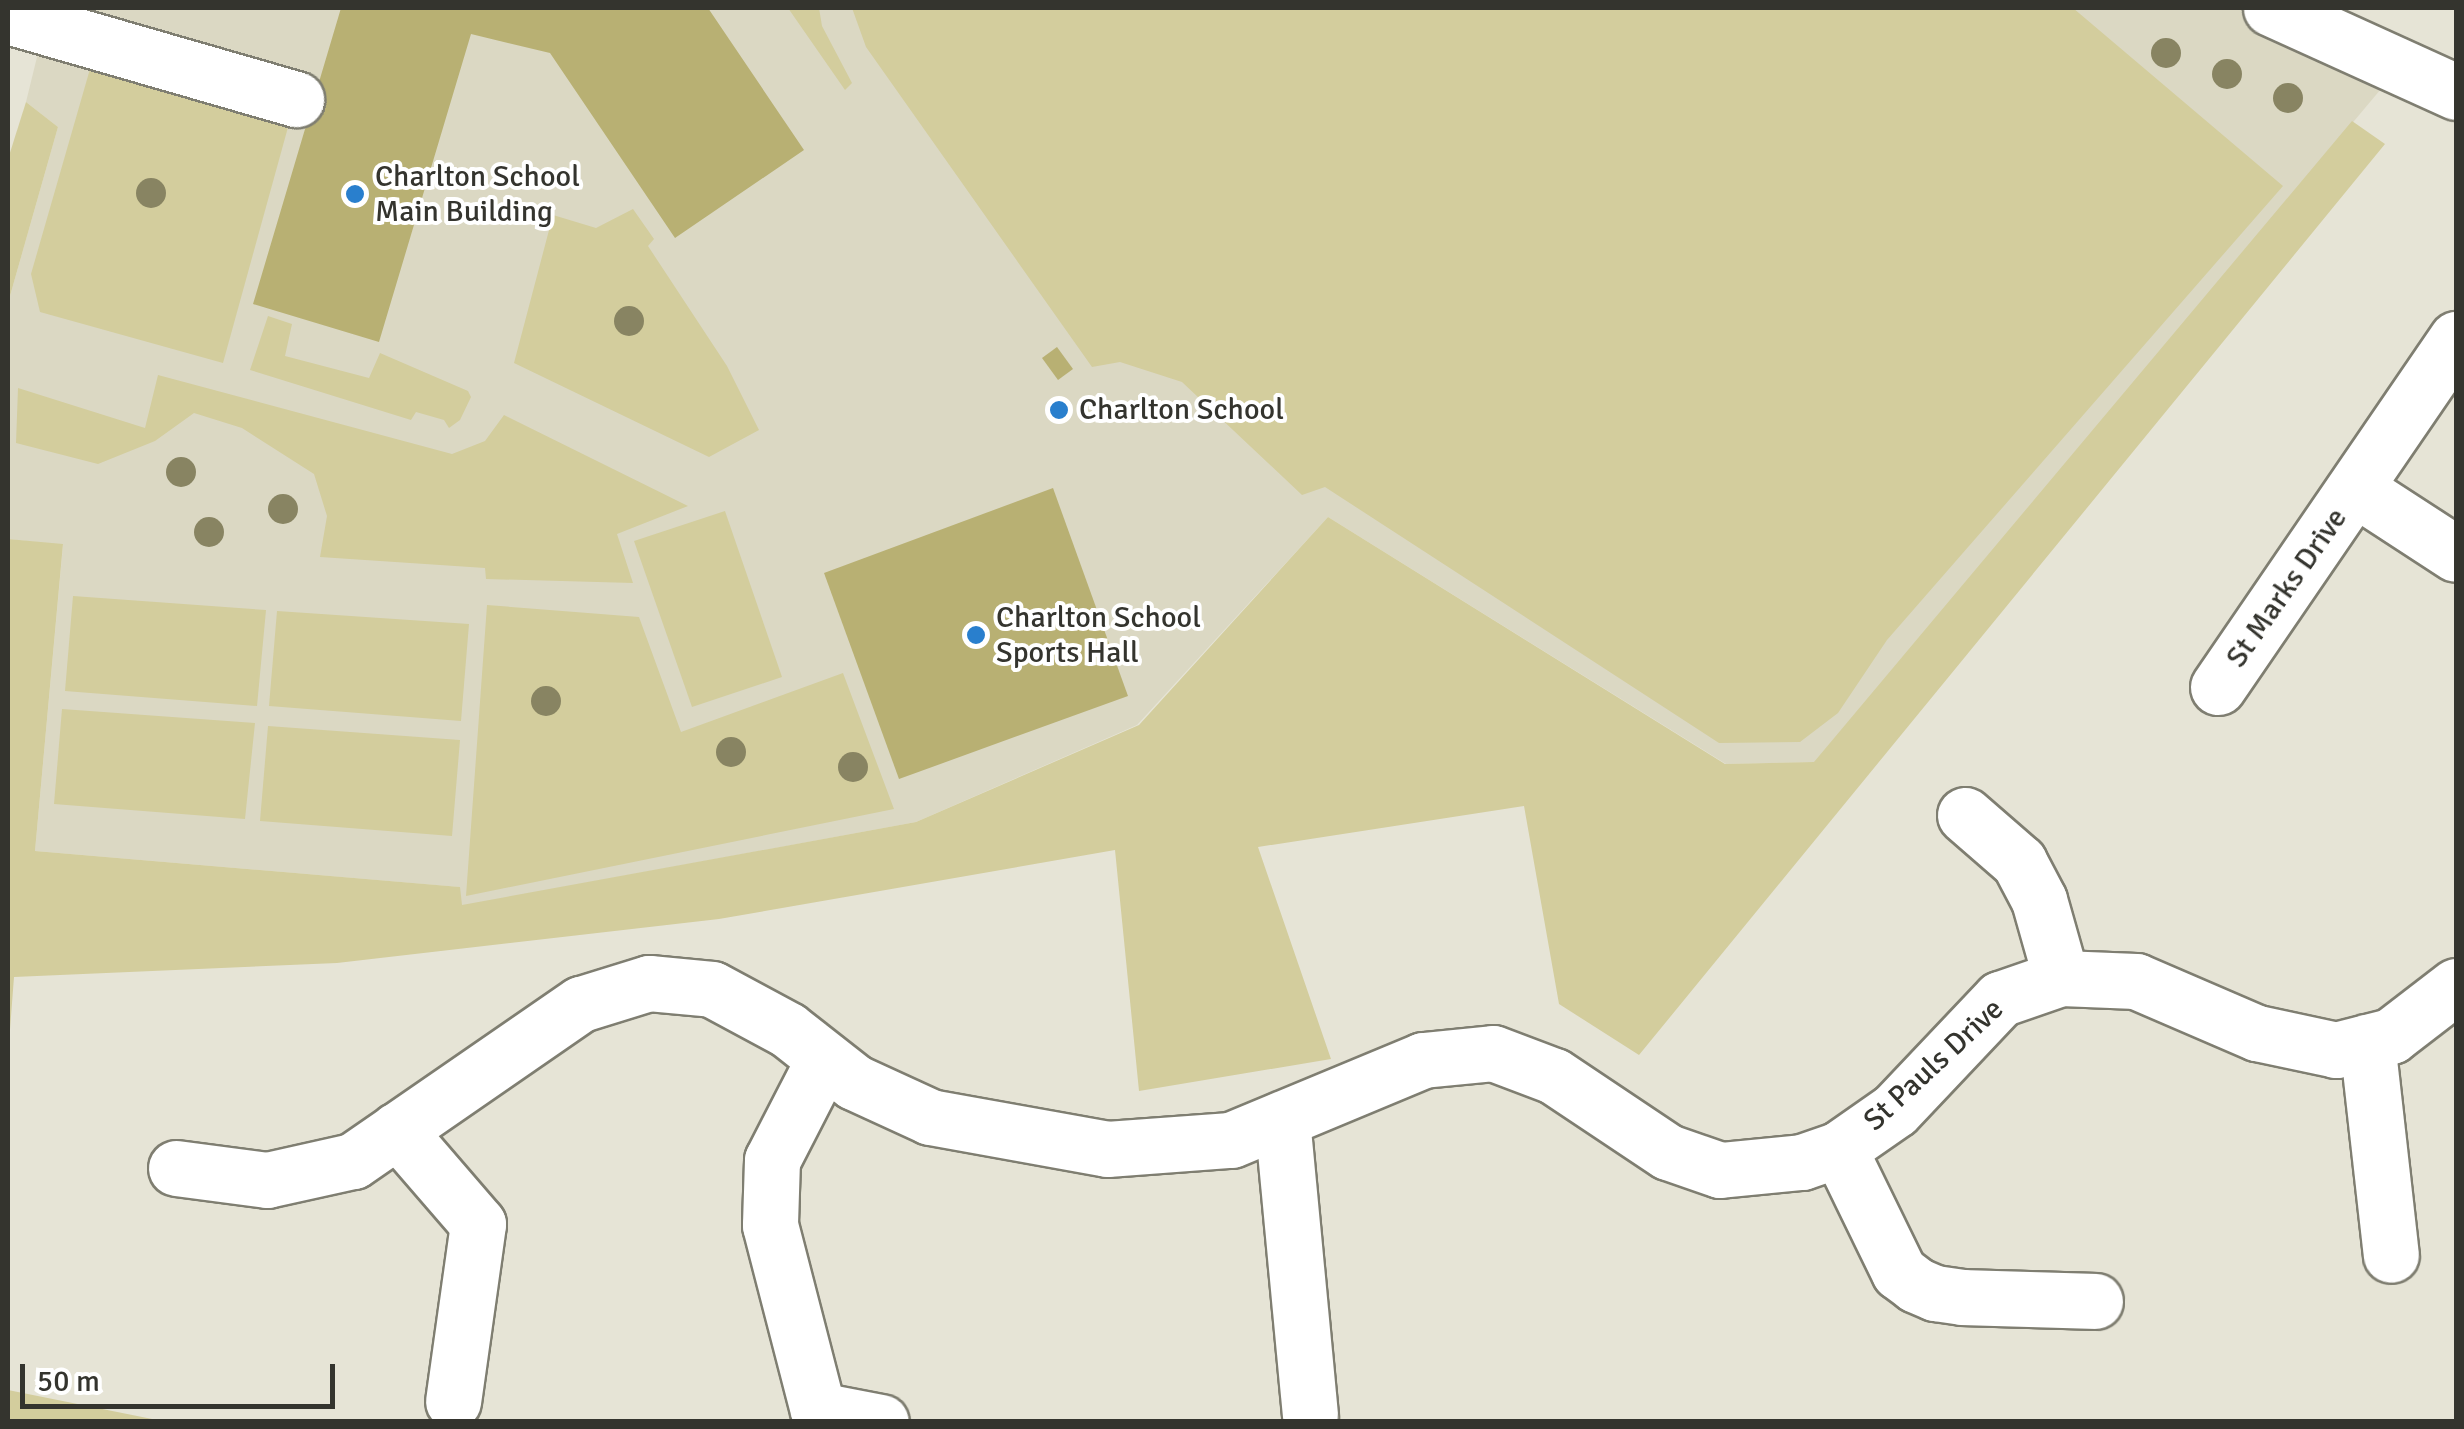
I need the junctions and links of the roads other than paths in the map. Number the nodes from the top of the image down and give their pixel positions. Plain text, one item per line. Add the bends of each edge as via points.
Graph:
1 (2272, 8) edge
2 (8, 16) edge
3 (2456, 92) edge
4 (296, 99) dead end
5 (2456, 339) edge
6 (2356, 489) junction
7 (2456, 554) edge
8 (2218, 687) dead end
9 (1965, 815) dead end
10 (2061, 978) junction
11 (2456, 986) edge
12 (2367, 1042) junction
13 (824, 1059) junction
14 (1282, 1119) junction
15 (397, 1130) junction
16 (1839, 1149) junction
17 (176, 1168) dead end
18 (2391, 1255) dead end
19 (2096, 1301) dead end
20 (453, 1401) dead end
21 (1310, 1415) dead end
22 (881, 1422) edge

1 - 3 street
2 - 4 street
5 - 6 street, St Marks Drive
6 - 7 street, St Marks Drive
6 - 8 street, St Marks Drive
9 - 10 street via 2019,862 2039,900
10 - 12 street, St Pauls Drive via 2136,980 2257,1033 2336,1050
10 - 16 street, St Pauls Drive via 2000,999 1895,1110
11 - 12 street, St Pauls Drive via 2391,1036
12 - 18 street
13 - 14 street, St Pauls Drive via 854,1082 930,1117 1107,1149 1231,1140
13 - 15 street, St Pauls Drive via 788,1030 712,989 649,984 581,1004
13 - 22 street via 772,1160 770,1224 818,1410
14 - 16 street, St Pauls Drive via 1423,1060 1493,1053 1554,1076 1668,1152 1720,1170 1802,1162
14 - 21 street
15 - 17 street, St Pauls Drive via 353,1162 267,1180
15 - 20 street via 478,1224
16 - 19 street via 1899,1272 1916,1285 1963,1297

